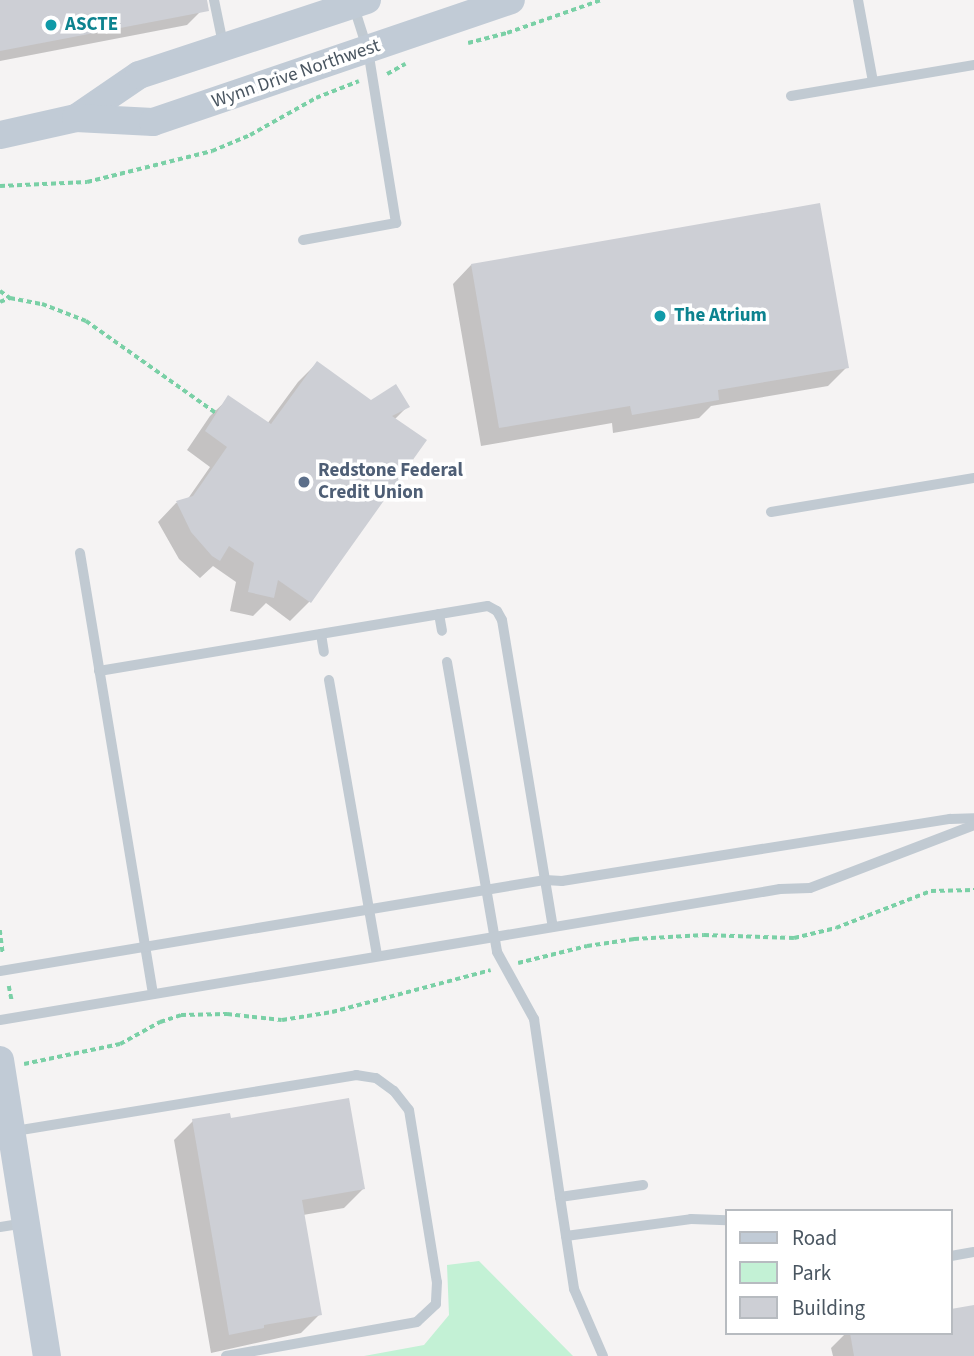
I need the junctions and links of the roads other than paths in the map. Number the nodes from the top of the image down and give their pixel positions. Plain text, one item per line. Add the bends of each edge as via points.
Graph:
1 (214, 0) edge
2 (511, 0) edge
3 (858, 0) edge
4 (357, 2) edge
5 (223, 47) junction
6 (370, 64) junction
7 (974, 65) edge
8 (873, 82) junction
9 (791, 96) dead end
10 (76, 118) junction
11 (0, 135) edge
12 (303, 240) dead end
13 (974, 478) edge
14 (771, 512) dead end
15 (80, 553) dead end
16 (439, 614) junction
17 (442, 631) dead end
18 (321, 634) junction
19 (324, 652) dead end
20 (447, 662) dead end
21 (99, 671) junction
22 (329, 680) dead end
23 (974, 818) edge
24 (974, 825) edge
25 (545, 880) junction
26 (486, 890) junction
27 (369, 909) junction
28 (553, 927) junction
29 (494, 937) junction
30 (145, 947) junction
31 (377, 956) junction
32 (3, 971) edge
33 (153, 994) junction
34 (0, 1020) edge
35 (10, 1057) edge
36 (12, 1132) junction
37 (643, 1185) dead end
38 (560, 1197) junction
39 (726, 1220) edge
40 (13, 1225) edge
41 (566, 1236) junction
42 (974, 1252) edge
43 (953, 1256) edge
44 (47, 1356) edge
45 (226, 1356) edge
46 (603, 1356) edge

1 - 5 lane
2 - 6 street, Wynn Drive Northwest
3 - 8 lane
4 - 5 street, Wynn Drive Northwest
4 - 6 lane
5 - 10 street, Wynn Drive Northwest via 139,75
6 - 10 street, Wynn Drive Northwest via 153,122
6 - 12 lane via 397,223
7 - 8 lane
8 - 9 lane
10 - 11 street, Wynn Drive Northwest
13 - 14 lane
15 - 21 lane
16 - 17 lane
16 - 18 lane
16 - 25 lane via 488,606 502,620
18 - 19 lane
18 - 21 lane
20 - 26 lane
21 - 30 lane
22 - 27 lane
23 - 25 lane
24 - 28 lane via 810,888 780,889
25 - 26 lane
25 - 28 lane
26 - 27 lane
26 - 29 lane
27 - 30 lane
27 - 31 lane
28 - 29 lane
29 - 31 lane
29 - 38 lane via 504,967 534,1019
30 - 32 lane
30 - 33 lane
31 - 33 lane
33 - 34 lane
35 - 36 street
36 - 40 street
36 - 45 lane via 356,1075 376,1078 394,1091 409,1110 437,1282 436,1304 417,1322
37 - 38 lane
38 - 41 lane
39 - 41 lane via 691,1219
40 - 44 street
41 - 46 lane via 573,1289
42 - 43 lane

